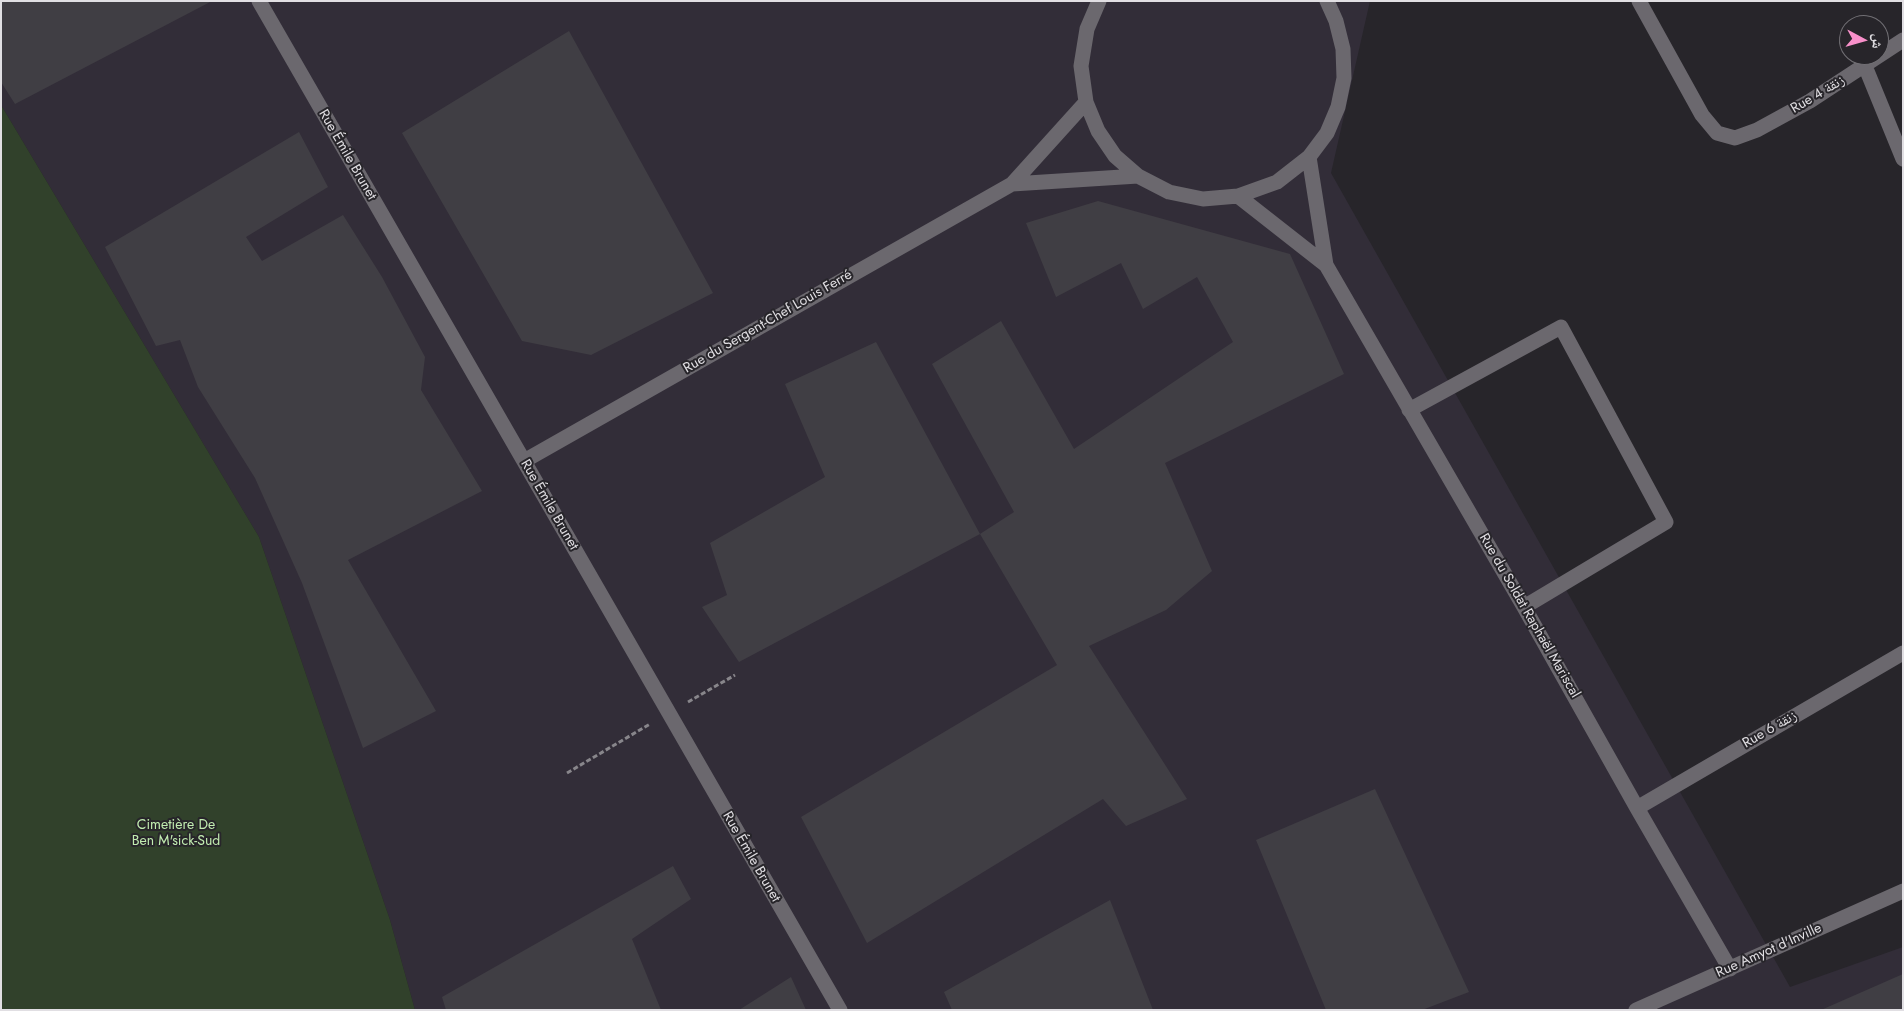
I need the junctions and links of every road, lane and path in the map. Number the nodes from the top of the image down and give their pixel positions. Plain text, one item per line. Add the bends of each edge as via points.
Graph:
1 (259, 1) edge
2 (1099, 1) edge
3 (1327, 1) edge
4 (1639, 1) edge
5 (1903, 40) edge
6 (1865, 66) junction
7 (1086, 102) junction
8 (1309, 157) junction
9 (1903, 159) edge
10 (1138, 176) junction
11 (1012, 184) junction
12 (1238, 196) junction
13 (1326, 265) junction
14 (1409, 410) junction
15 (524, 461) junction
16 (1524, 607) junction
17 (1903, 653) edge
18 (1637, 808) junction
19 (1903, 891) edge
20 (1730, 968) junction
21 (840, 1010) edge
22 (1636, 1010) edge

1 - 15 street, Rue Émile Brunet
2 - 7 street via 1087,29 1081,66
3 - 8 street via 1343,49 1344,78 1338,107 1326,133
4 - 6 street, Rue 4 زنقة via 1702,115 1717,133 1735,138 1757,130
5 - 6 street, Rue 4 زنقة
6 - 9 street
7 - 10 street via 1098,131 1115,156
7 - 11 street, Rue du Sergent-Chef Louis Ferré
8 - 12 street via 1277,182
8 - 13 street, Rue du Soldat Raphaël Mariscal
10 - 11 street, Rue du Sergent-Chef Louis Ferré
10 - 12 street via 1169,192 1203,198
11 - 15 street, Rue du Sergent-Chef Louis Ferré
12 - 13 street, Rue du Soldat Raphaël Mariscal
13 - 14 street, Rue du Soldat Raphaël Mariscal
14 - 16 street, Rue du Soldat Raphaël Mariscal
14 - 16 street via 1561,327 1666,522
15 - 21 street, Rue Émile Brunet
16 - 18 street, Rue du Soldat Raphaël Mariscal
17 - 18 street, Rue 6 زنقة
18 - 20 street, Rue du Soldat Raphaël Mariscal
19 - 20 street, Rue Amyot d'Inville
20 - 22 street, Rue Amyot d'Inville

